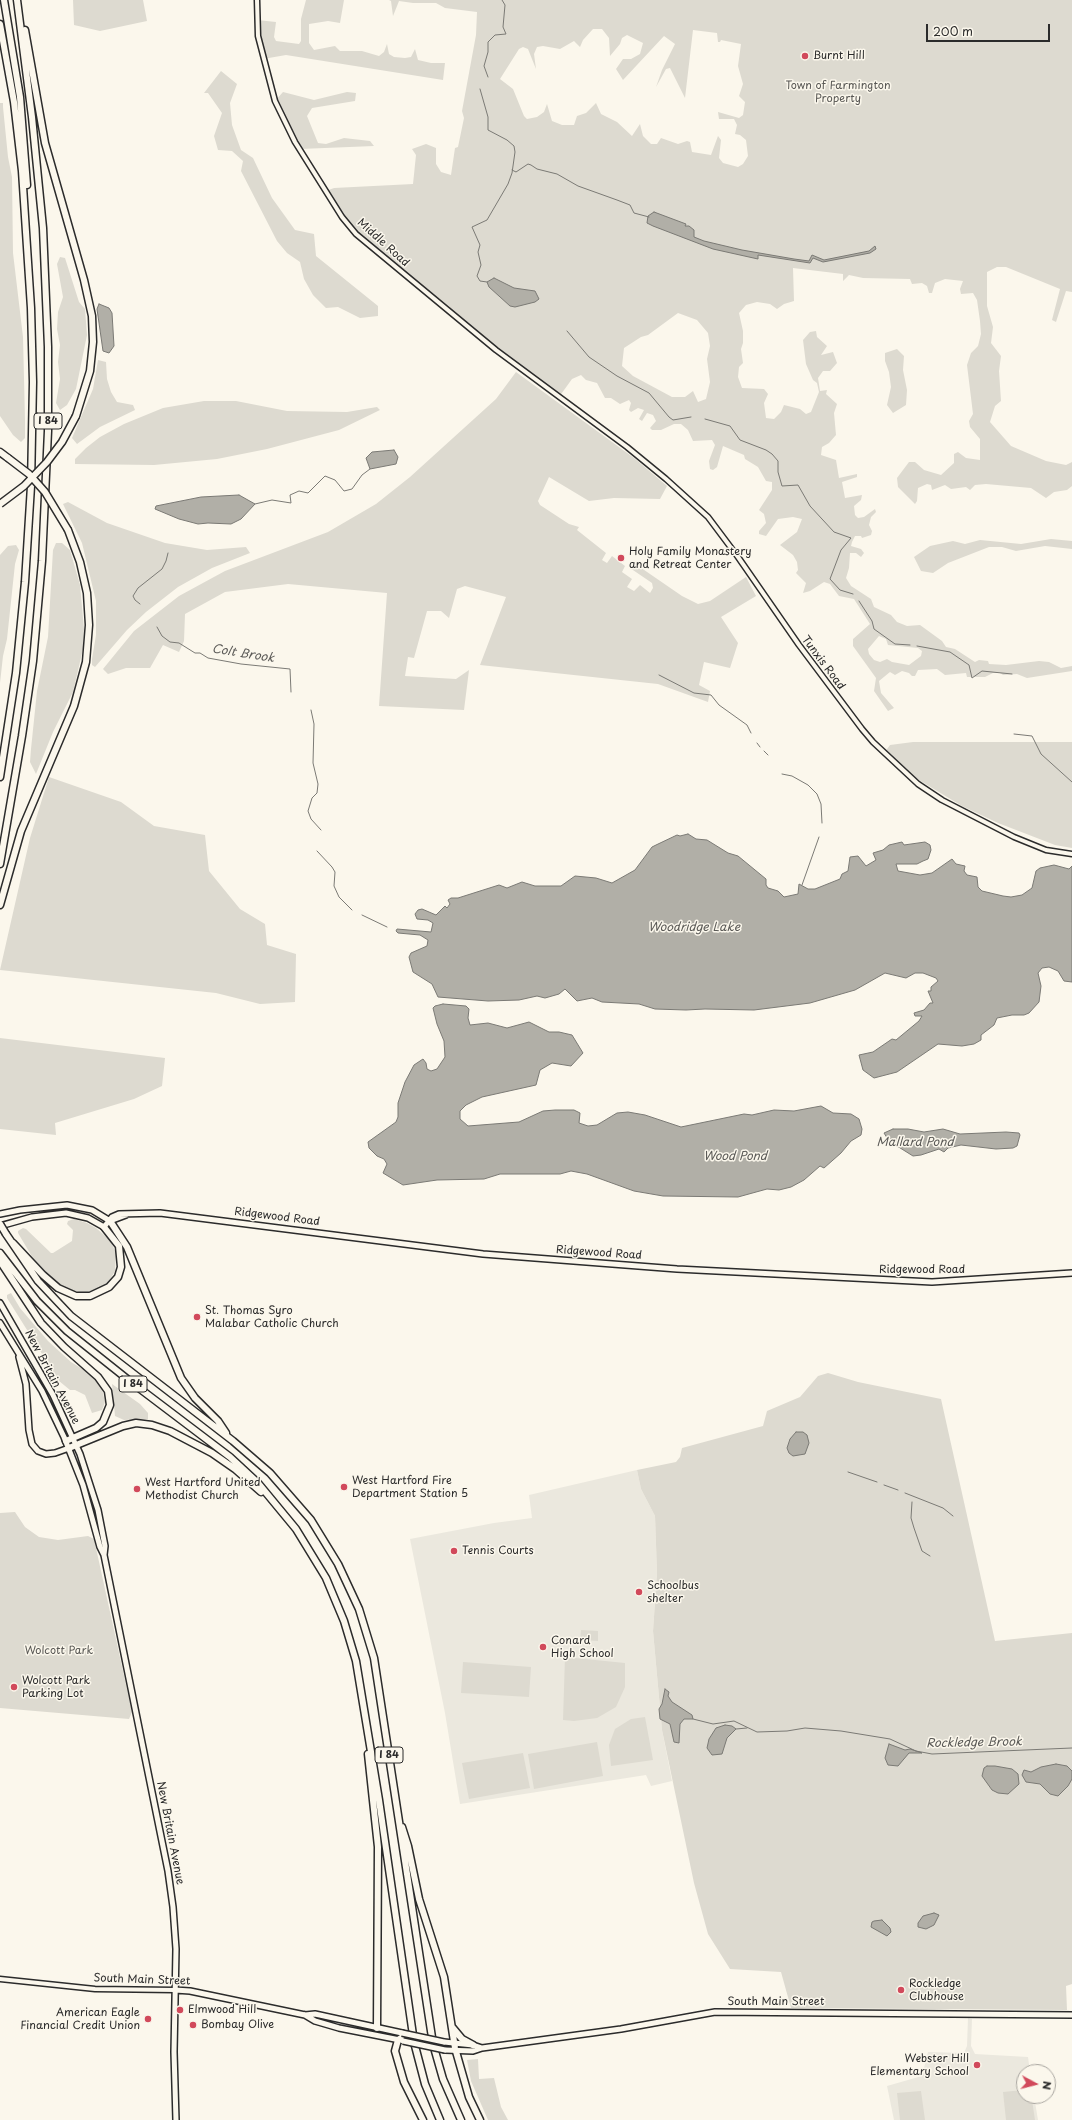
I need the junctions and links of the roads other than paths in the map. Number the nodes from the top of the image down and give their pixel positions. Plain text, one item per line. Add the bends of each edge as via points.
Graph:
1 (4, 0) edge
2 (17, 0) edge
3 (257, 0) edge
4 (20, 19) junction
5 (0, 24) edge
6 (30, 275) junction
7 (600, 427) joint
8 (0, 452) edge
9 (0, 504) edge
10 (0, 777) edge
11 (1072, 854) edge
12 (0, 864) edge
13 (0, 906) edge
14 (0, 1214) edge
15 (110, 1221) junction
16 (0, 1225) edge
17 (104, 1227) junction
18 (7, 1236) junction
19 (0, 1253) edge
20 (0, 1261) edge
21 (1072, 1273) edge
22 (0, 1303) edge
23 (0, 1323) edge
24 (15, 1347) junction
25 (73, 1438) junction
26 (229, 1438) junction
27 (66, 1441) junction
28 (76, 1445) junction
29 (69, 1448) junction
30 (271, 1498) junction
31 (104, 1555) junction
32 (368, 1730) junction
33 (398, 1819) junction
34 (0, 1979) edge
35 (176, 1990) junction
36 (305, 2015) junction
37 (1072, 2015) edge
38 (336, 2018) junction
39 (356, 2023) junction
40 (451, 2024) junction
41 (334, 2026) junction
42 (377, 2028) junction
43 (354, 2032) junction
44 (410, 2035) joint
45 (401, 2038) junction
46 (454, 2043) junction
47 (473, 2045) junction
48 (482, 2048) junction
49 (456, 2051) junction
50 (176, 2120) edge
51 (423, 2120) edge
52 (440, 2120) edge
53 (461, 2120) edge
54 (480, 2120) edge

1 - 6 highway via 22,117
2 - 4 highway, I 84
3 - 7 street, Middle Road via 258,36 275,101 295,142 346,222 376,252 496,350
4 - 9 highway, bridge via 28,43 48,152 91,311 93,334 86,389 76,416 62,442 24,486
4 - 12 highway, I 84 via 43,228 49,413 38,608 24,723
5 - 6 highway, I 84 via 17,122
6 - 10 highway, I 84 via 33,404 28,535 17,657
7 - 11 street, Tunxis Road via 666,479 708,517 862,730 918,784 942,800 1014,836 1046,850
8 - 13 highway, bridge via 26,471 41,487 68,530 82,565 89,625 86,662 74,706 25,820
14 - 15 main road via 66,1205 92,1210
15 - 17 main road, Ridgewood Road
15 - 21 main road, Ridgewood Road via 113,1216 120,1214 166,1213 483,1254 722,1272 932,1282
15 - 26 highway via 127,1247 181,1378
16 - 17 main road via 32,1217 66,1213 83,1216
16 - 18 highway, I 84, bridge
17 - 18 highway via 119,1246 121,1267 110,1287 88,1296 72,1294 54,1284
18 - 26 highway, I 84 via 38,1281 71,1316
19 - 30 highway, I 84 via 32,1296 64,1328 230,1457
20 - 25 highway via 41,1323 98,1377 108,1391 110,1405 104,1421 96,1428
22 - 25 main road, New Britain Avenue via 53,1395
23 - 24 main road, New Britain Avenue
24 - 27 main road, New Britain Avenue via 49,1404
24 - 29 main road via 26,1384 31,1442 37,1450 46,1454
25 - 27 highway
25 - 28 main road, New Britain Avenue
26 - 33 highway, I 84 via 266,1468 297,1502 338,1564 351,1590 366,1630 376,1668
27 - 29 main road, New Britain Avenue
28 - 29 highway
28 - 30 highway via 127,1425 157,1426 220,1458
28 - 31 main road, New Britain Avenue via 99,1513 105,1546
29 - 31 main road, New Britain Avenue
30 - 32 highway, I 84 via 288,1518 322,1571 344,1620 356,1661
31 - 35 main road, New Britain Avenue via 168,1871 175,1922
32 - 42 highway via 368,1763 378,1847
32 - 52 highway, I 84 via 414,2042 425,2084
33 - 40 highway via 407,1841 420,1899 444,1977
33 - 53 highway, I 84 via 433,2044 446,2087
34 - 35 street, South Main Street via 95,1989
35 - 36 main road, South Main Street
35 - 50 main road, New Britain Avenue
36 - 38 main road, South Main Street
36 - 41 main road, South Main Street
37 - 48 main road, South Main Street via 715,2012 621,2029
38 - 39 main road, South Main Street
38 - 41 main road
39 - 42 main road, South Main Street
39 - 43 main road
40 - 46 highway
40 - 47 highway via 460,2037
41 - 43 main road, South Main Street
42 - 45 main road, South Main Street
43 - 45 main road, South Main Street
44 - 45 highway, bridge
44 - 46 main road, South Main Street, bridge
45 - 49 main road, South Main Street, bridge
45 - 51 highway via 395,2050 400,2070
46 - 47 main road, South Main Street
46 - 49 highway
47 - 48 main road, South Main Street
48 - 49 main road, South Main Street
49 - 54 highway via 469,2097

